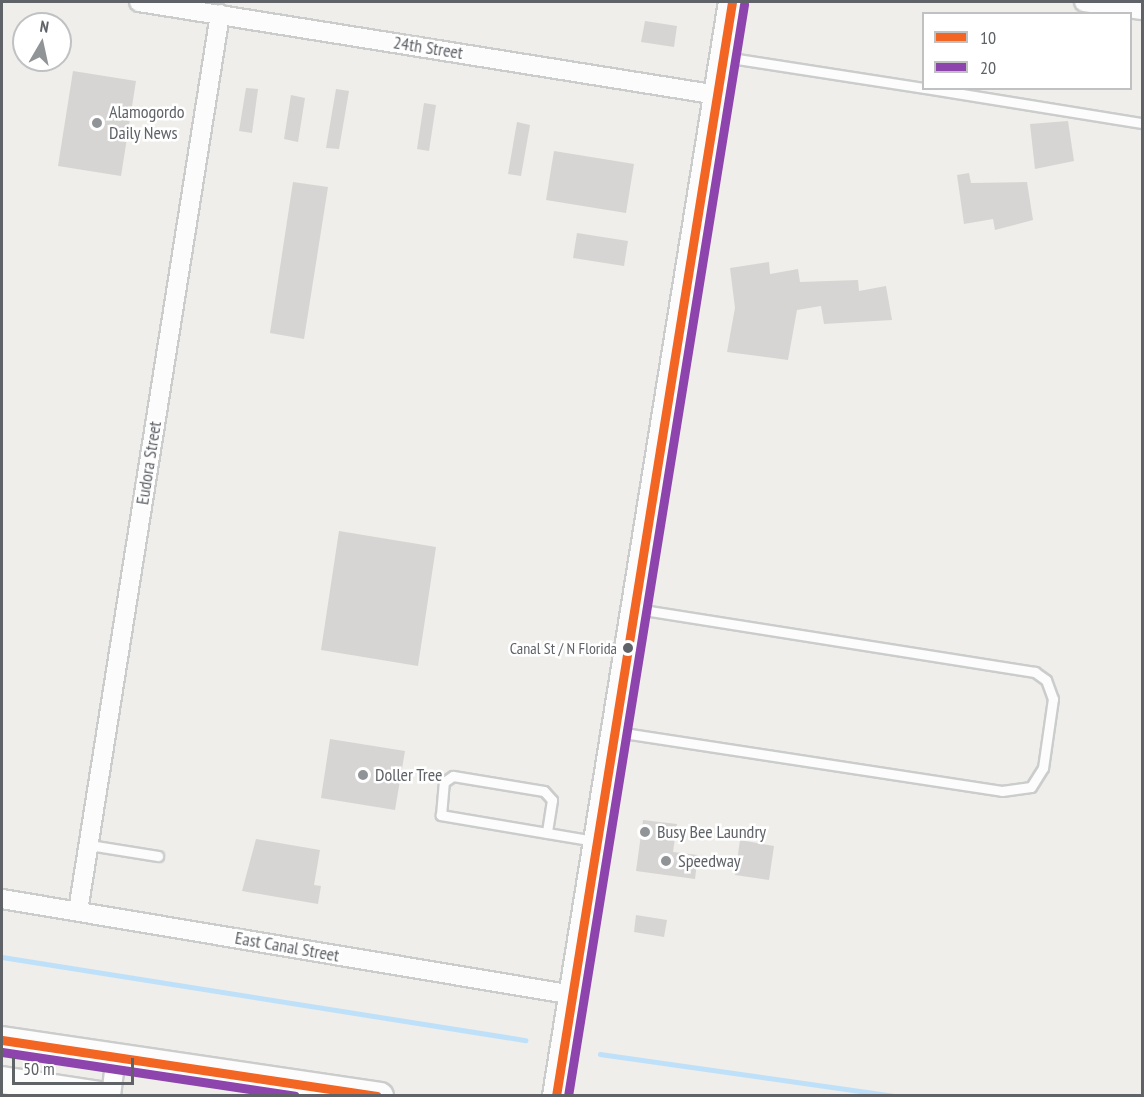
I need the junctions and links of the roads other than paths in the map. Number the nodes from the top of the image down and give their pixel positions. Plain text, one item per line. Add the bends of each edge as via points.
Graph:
1 (139, 2) edge
2 (732, 2) edge
3 (1084, 2) edge
4 (1104, 3) edge
5 (221, 8) edge
6 (1143, 10) edge
7 (723, 57) junction
8 (922, 88) edge
9 (937, 90) edge
10 (718, 95) junction
11 (1143, 123) edge
12 (634, 609) junction
13 (615, 731) junction
14 (546, 833) junction
15 (597, 842) junction
16 (89, 845) junction
17 (158, 856) dead end
18 (2, 899) edge
19 (78, 911) junction
20 (573, 995) junction
21 (2, 1040) edge
22 (116, 1058) junction
23 (2, 1080) edge
24 (109, 1095) edge
25 (380, 1095) edge
26 (556, 1095) edge

1 - 5 street, 24th Street
2 - 7 main road
3 - 4 street
4 - 6 street
5 - 10 street, 24th Street
5 - 16 street, Eudora Street
7 - 8 lane
7 - 10 main road
9 - 11 lane
10 - 12 main road
12 - 13 main road
12 - 13 lane via 1035,672 1046,680 1053,699 1043,768 1031,787 1002,791
13 - 15 main road
14 - 14 lane via 552,800 544,790 453,776 444,782 441,815
14 - 15 lane
15 - 20 main road
16 - 17 lane
16 - 19 street, Eudora Street
18 - 19 street, East Canal Street
19 - 20 street, East Canal Street
20 - 26 main road
21 - 22 main road
22 - 24 street
22 - 25 main road
23 - 24 main road

